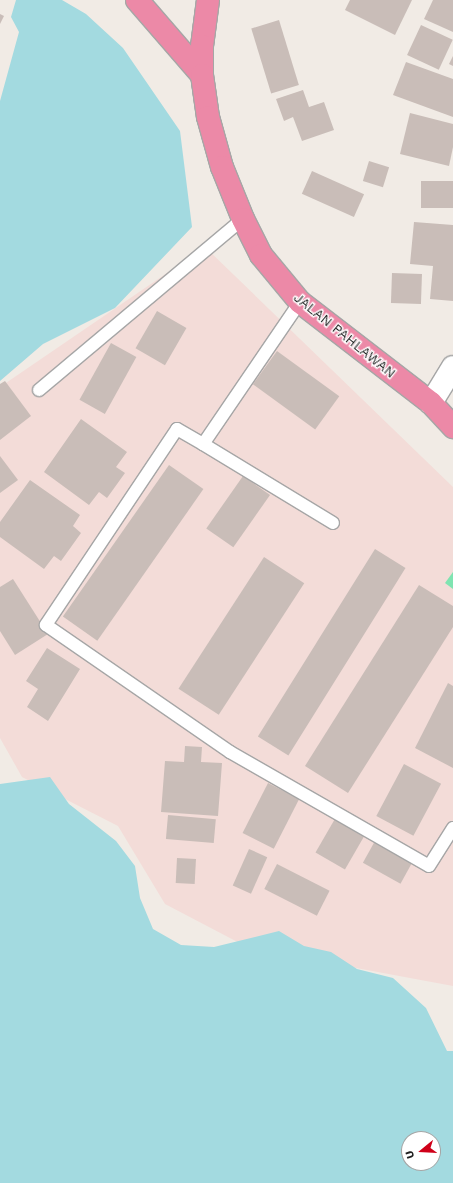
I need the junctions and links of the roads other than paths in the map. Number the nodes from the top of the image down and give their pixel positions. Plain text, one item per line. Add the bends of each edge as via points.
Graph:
1 (137, 0) edge
2 (208, 0) edge
3 (202, 75) junction
4 (243, 219) junction
5 (300, 302) junction
6 (453, 367) edge
7 (39, 390) dead end
8 (431, 403) junction
9 (453, 427) edge
10 (203, 444) junction
11 (333, 523) dead end
12 (453, 828) edge

1 - 3 highway
2 - 3 highway, JALAN PAHLAWAN via 202,46
3 - 4 highway, JALAN PAHLAWAN via 212,131 222,167
4 - 5 highway, JALAN PAHLAWAN via 261,255
4 - 7 lane
5 - 8 highway, JALAN PAHLAWAN
5 - 10 lane
6 - 8 street
8 - 9 highway, JALAN PAHLAWAN
10 - 11 lane
10 - 12 lane via 177,429 46,625 230,752 429,866

